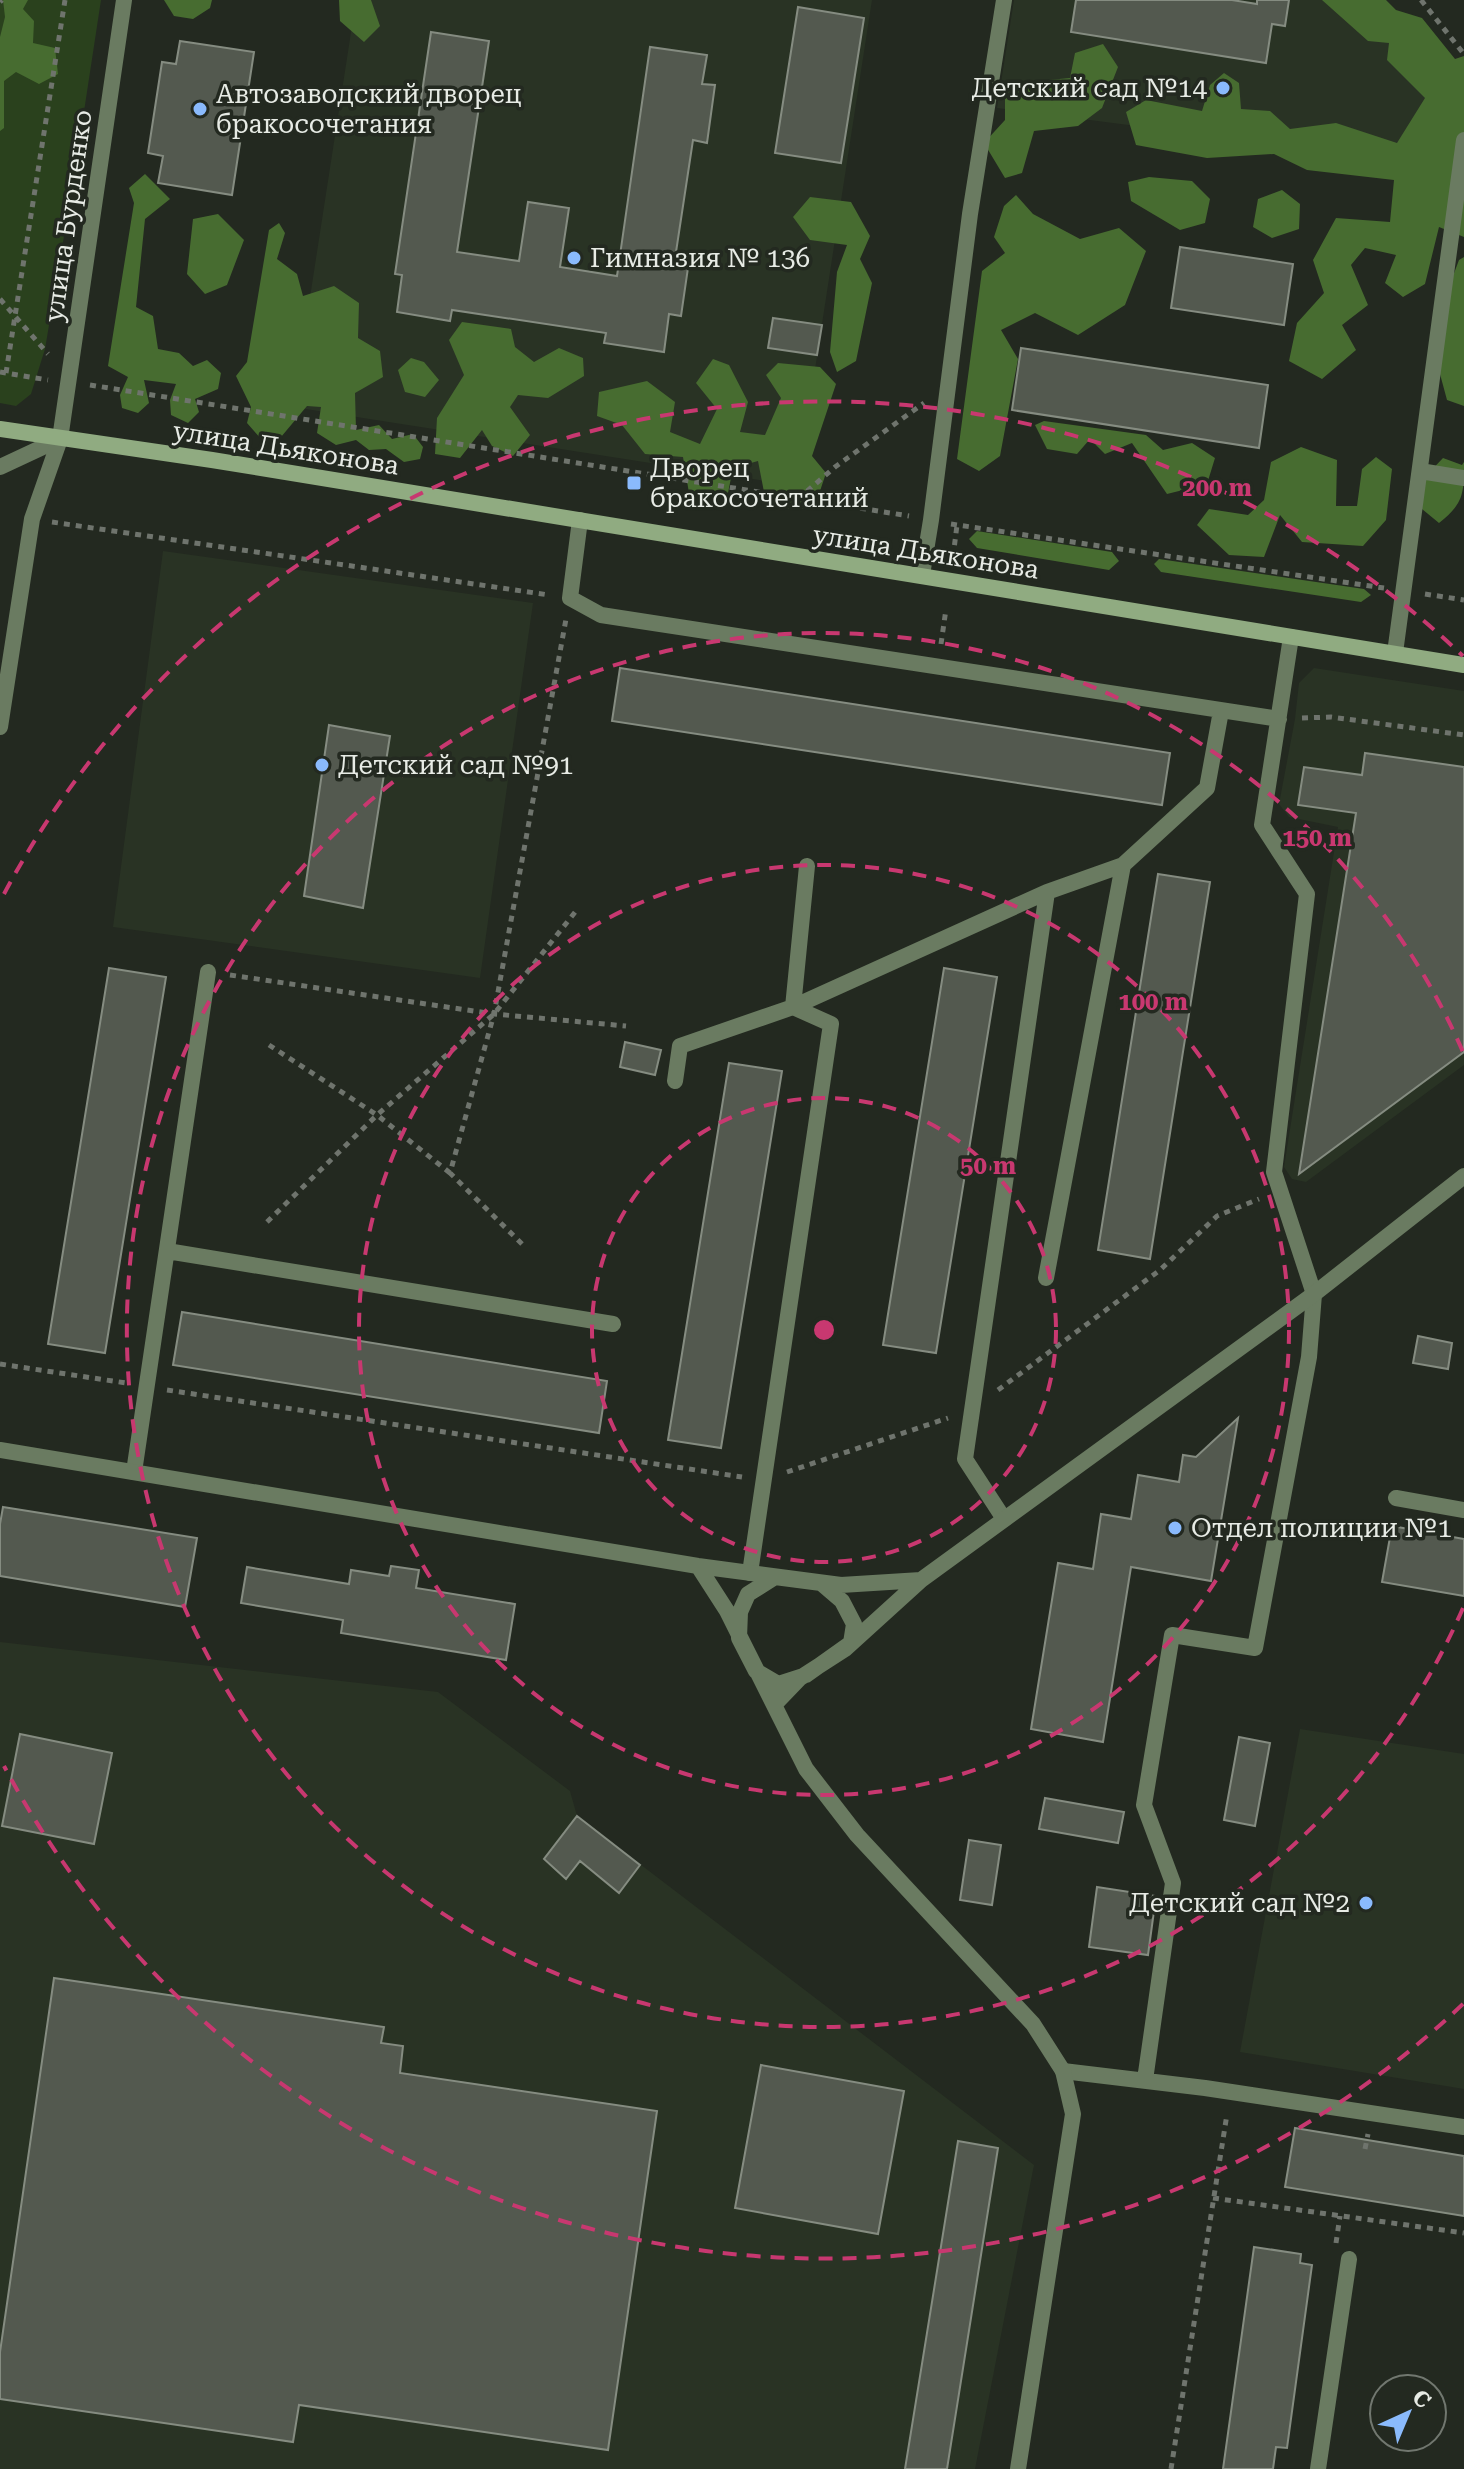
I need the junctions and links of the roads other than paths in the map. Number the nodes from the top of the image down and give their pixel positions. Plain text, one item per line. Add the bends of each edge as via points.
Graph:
1 (124, 0) edge
2 (1004, 0) edge
3 (1464, 140) edge
4 (0, 429) edge
5 (60, 439) junction
6 (0, 467) edge
7 (1420, 471) junction
8 (1464, 478) edge
9 (580, 520) junction
10 (922, 575) junction
11 (1291, 637) junction
12 (1395, 653) junction
13 (1464, 665) edge
14 (2, 698) edge
15 (1221, 711) junction
16 (1279, 719) junction
17 (0, 727) edge
18 (1123, 865) junction
19 (807, 866) dead end
20 (1047, 892) junction
21 (208, 972) road end
22 (793, 1007) junction
23 (675, 1081) dead end
24 (1464, 1176) edge
25 (167, 1251) junction
26 (1046, 1278) dead end
27 (1314, 1294) junction
28 (613, 1324) dead end
29 (0, 1450) edge
30 (134, 1472) junction
31 (1396, 1498) dead end
32 (1464, 1510) edge
33 (1004, 1519) junction
34 (698, 1566) junction
35 (750, 1573) junction
36 (775, 1577) junction
37 (921, 1580) junction
38 (821, 1583) junction
39 (739, 1638) junction
40 (851, 1643) junction
41 (756, 1671) junction
42 (806, 1675) junction
43 (775, 1704) junction
44 (1063, 2071) junction
45 (1145, 2080) junction
46 (1464, 2127) edge
47 (1349, 2259) dead end
48 (1018, 2469) edge
49 (1318, 2469) edge

1 - 5 street, улица Бурденко
2 - 10 street
3 - 7 street
4 - 5 main road, улица Дьяконова
5 - 6 street
5 - 9 main road, улица Дьяконова
5 - 14 street, улица Бурденко via 32,519
7 - 8 street
7 - 12 street
9 - 10 main road, улица Дьяконова
9 - 15 street via 570,598 601,615
10 - 11 main road, улица Дьяконова
11 - 12 main road, улица Дьяконова
11 - 16 street
12 - 13 main road, улица Дьяконова
14 - 17 street, улица Бурденко
15 - 16 street
15 - 18 street via 1207,788
16 - 27 street via 1262,825 1307,894 1274,1172
18 - 20 street
18 - 26 street
19 - 22 street
20 - 22 street
20 - 33 street via 965,1459
21 - 25 street
22 - 23 street via 680,1046
22 - 35 street via 831,1024
24 - 27 street
25 - 28 street
25 - 30 street
27 - 33 street
27 - 45 street via 1309,1357 1255,1648 1172,1635 1144,1805 1173,1883
29 - 30 street
30 - 34 street
31 - 32 street
33 - 37 street
34 - 35 street
34 - 39 street
35 - 36 street
36 - 38 street
36 - 39 street via 748,1594 740,1612
37 - 38 street
37 - 40 street
38 - 40 street via 842,1601 854,1624
39 - 41 street
40 - 42 street
41 - 42 street via 778,1684
41 - 43 street
42 - 43 street
43 - 44 street via 806,1769 857,1835 1033,2024
44 - 45 street
44 - 48 street via 1073,2114
45 - 46 street
47 - 49 street

